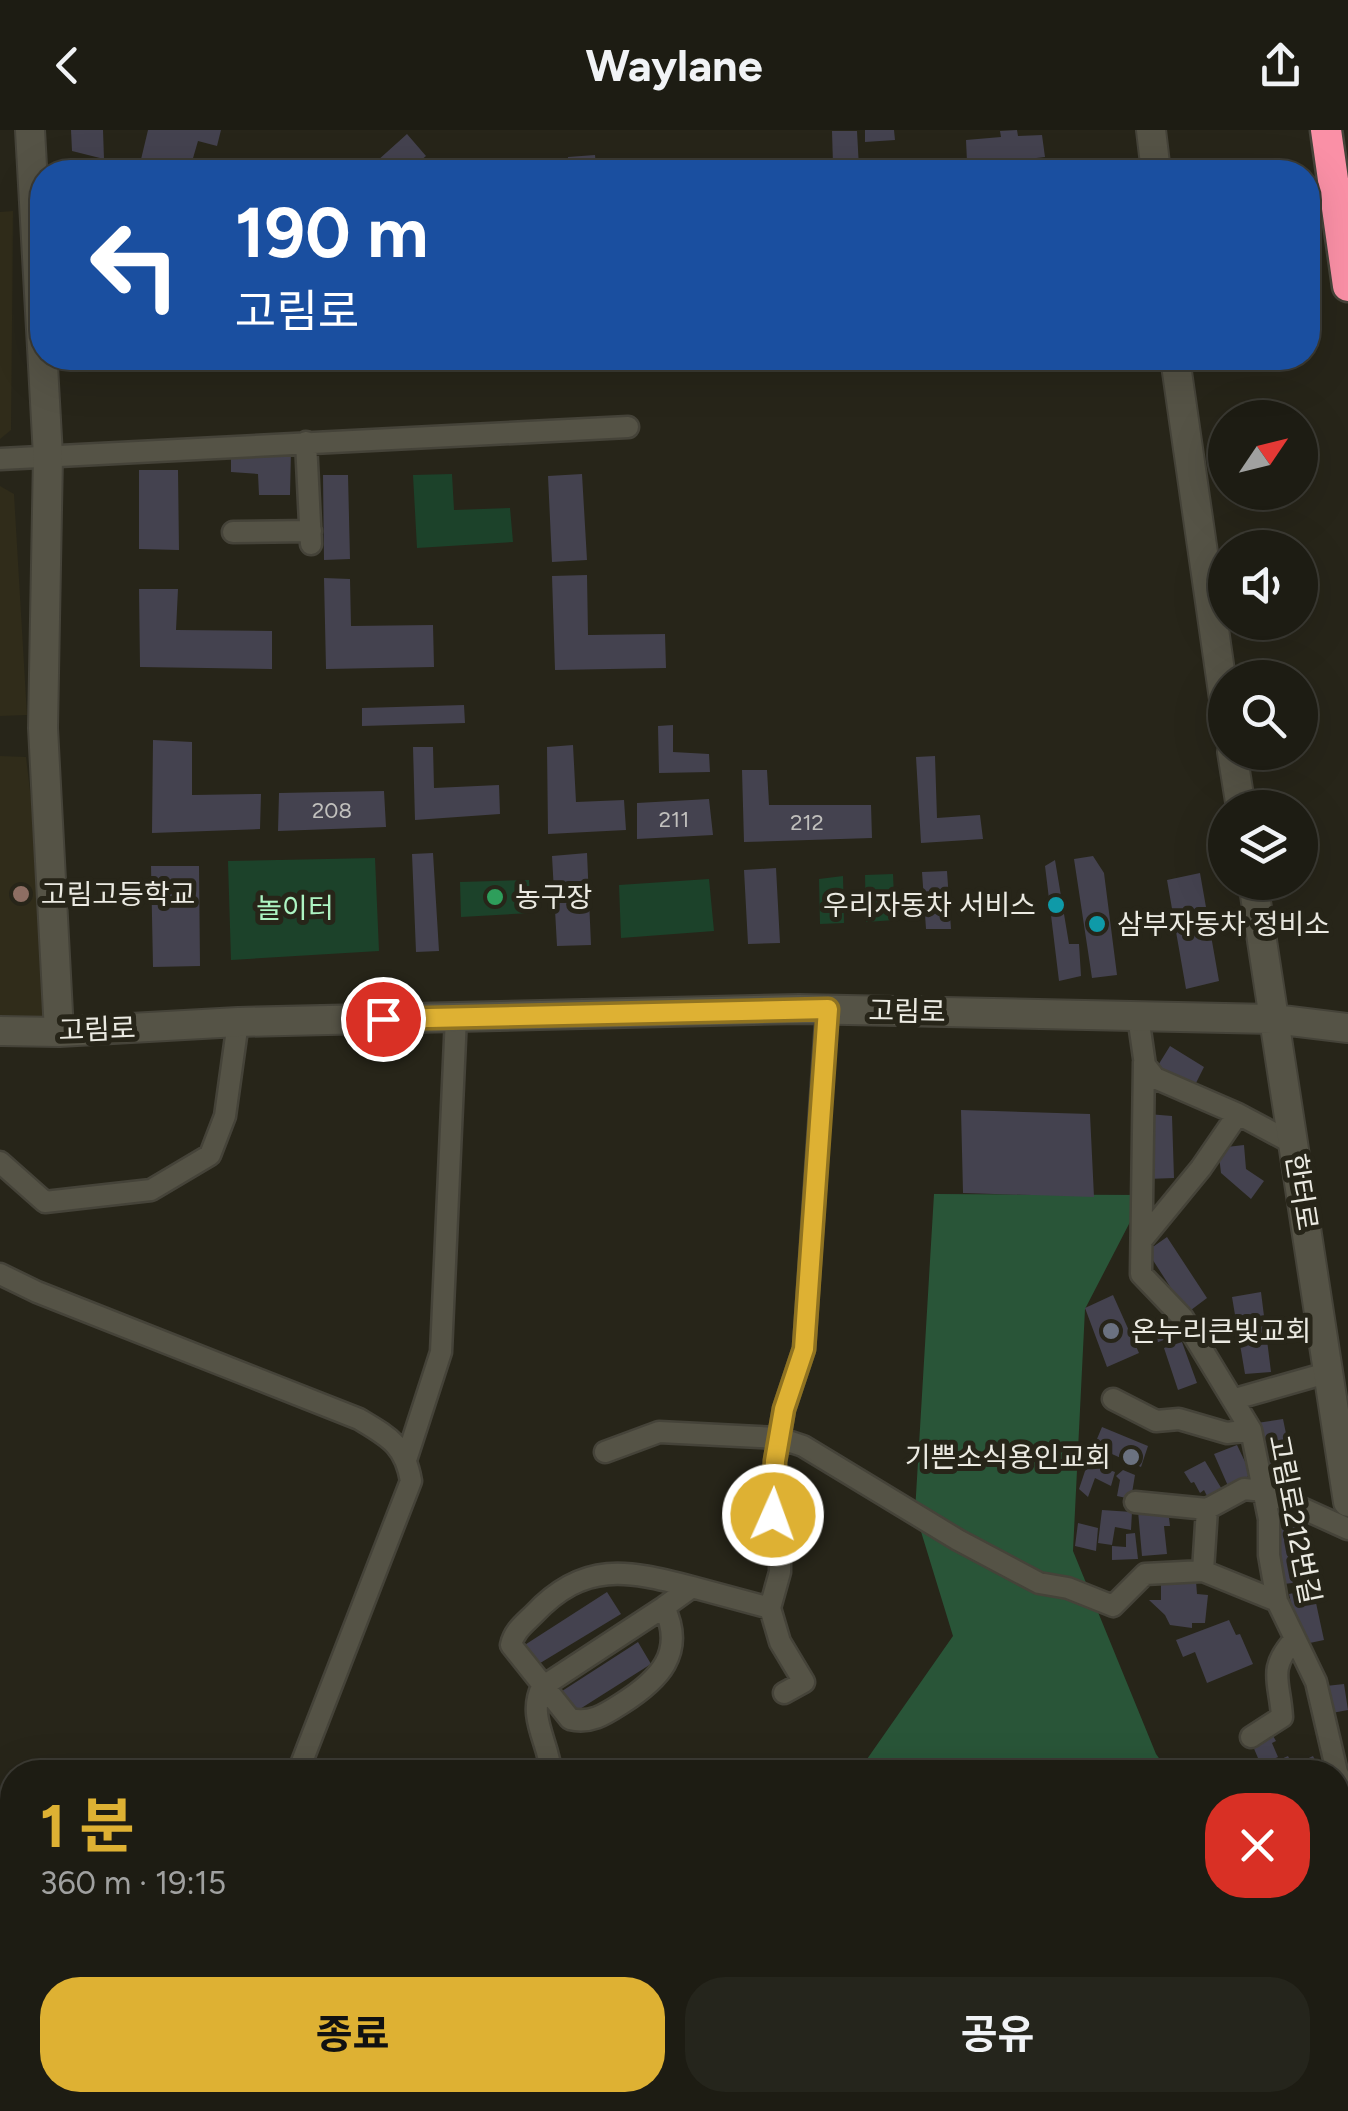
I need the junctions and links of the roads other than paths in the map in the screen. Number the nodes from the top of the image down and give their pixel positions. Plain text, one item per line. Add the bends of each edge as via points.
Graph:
1 (30, 130) edge
2 (1151, 130) edge
3 (1326, 130) edge
4 (32, 160) edge
5 (1155, 160) edge
6 (1348, 286) edge
7 (43, 370) edge
8 (1177, 370) edge
9 (628, 426) dead end
10 (306, 442) junction
11 (48, 456) junction
12 (0, 459) edge
13 (233, 532) dead end
14 (1218, 660) edge
15 (1256, 900) edge
16 (828, 1009) junction
17 (1138, 1016) junction
18 (456, 1017) junction
19 (1274, 1019) junction
20 (238, 1022) junction
21 (1348, 1028) edge
22 (0, 1030) edge
23 (59, 1032) junction
24 (1144, 1062) junction
25 (1238, 1114) junction
26 (1294, 1144) junction
27 (0, 1162) edge
28 (1140, 1242) junction
29 (0, 1274) edge
30 (1330, 1372) junction
31 (1114, 1399) dead end
32 (1235, 1399) junction
33 (1251, 1430) junction
34 (779, 1438) junction
35 (606, 1452) dead end
36 (407, 1457) junction
37 (1264, 1491) junction
38 (1135, 1502) dead end
39 (1348, 1502) edge
40 (1207, 1509) junction
41 (1348, 1529) edge
42 (1204, 1570) junction
43 (692, 1587) junction
44 (1277, 1601) junction
45 (664, 1607) junction
46 (770, 1608) junction
47 (1294, 1640) junction
48 (542, 1687) junction
49 (784, 1693) dead end
50 (1252, 1737) dead end
51 (303, 1760) edge
52 (548, 1760) edge
53 (1334, 1760) edge

1 - 4 street
2 - 5 street
3 - 6 highway
7 - 11 street
8 - 14 street
9 - 10 street
10 - 11 street
10 - 13 street via 311,537
11 - 12 street
11 - 23 street via 44,728
15 - 19 street, 한터로
16 - 17 street, 고림로
16 - 18 street, 고림로
16 - 34 street via 804,1349
17 - 19 street, 고림로
17 - 24 street, 고림로212번길
18 - 20 street, 고림로
18 - 36 street via 441,1352
19 - 21 street, 고림로
19 - 26 street, 한터로
20 - 23 street, 고림로
20 - 27 street via 225,1116 210,1155 152,1190 44,1202
22 - 23 street, 고림로
24 - 25 street via 1155,1078
24 - 28 street, 고림로212번길
25 - 26 street
25 - 28 street
26 - 30 street, 한터로
28 - 32 street, 고림로212번길 via 1141,1274 1183,1318
29 - 36 street via 359,1419
30 - 32 street
30 - 39 street, 한터로
31 - 33 street via 1156,1421 1180,1419 1227,1433
32 - 33 street, 고림로212번길
33 - 37 street, 고림로212번길
34 - 35 street via 658,1432
34 - 42 street via 1039,1583 1097,1602 1113,1606 1145,1574
34 - 46 street via 773,1515 780,1572
36 - 51 street via 412,1481
37 - 40 street via 1244,1489
37 - 41 street
37 - 44 street, 고림로212번길
38 - 40 street
40 - 42 street
42 - 44 street
43 - 45 street
43 - 46 street
43 - 48 street via 639,1574 568,1584 512,1640
44 - 47 street, 고림로212번길
45 - 48 street
45 - 48 street via 672,1648 645,1689 582,1722 570,1720
46 - 49 street via 780,1642 804,1682
47 - 50 street via 1278,1659 1282,1717
47 - 53 street, 고림로212번길 via 1316,1682
48 - 52 street via 536,1714

